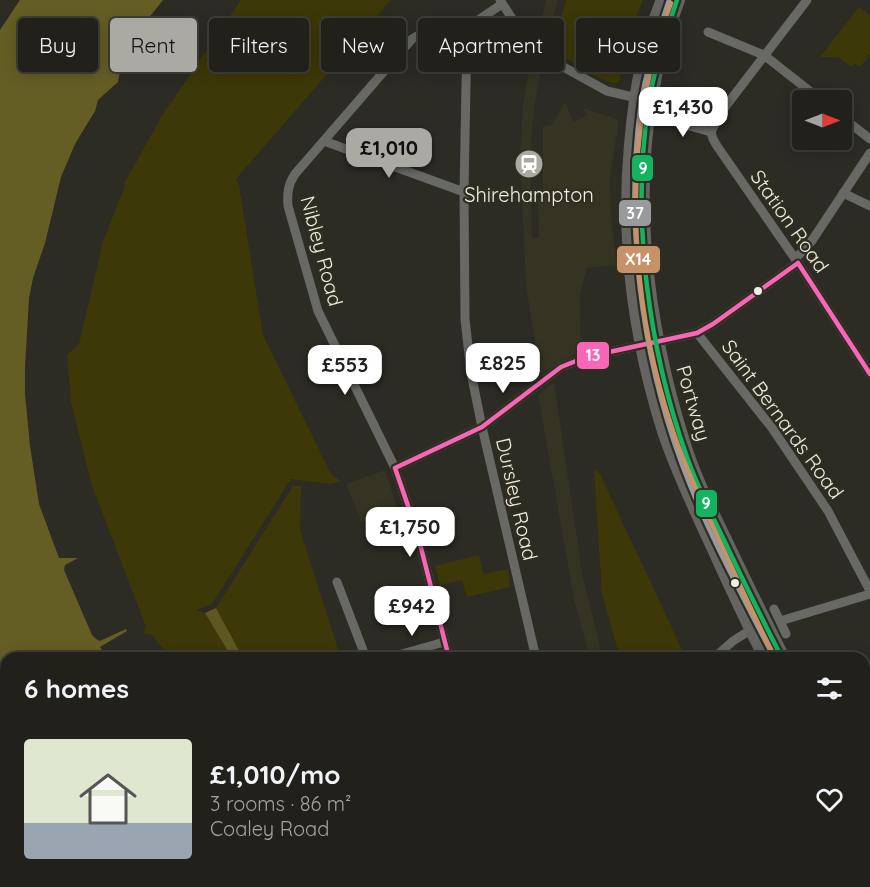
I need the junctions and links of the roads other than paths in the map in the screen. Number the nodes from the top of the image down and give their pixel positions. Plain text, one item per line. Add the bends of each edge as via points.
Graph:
1 (664, 0) edge
2 (677, 0) edge
3 (807, 0) edge
4 (501, 2) edge
5 (480, 18) edge
6 (708, 32) dead end
7 (418, 35) edge
8 (764, 55) junction
9 (466, 72) edge
10 (808, 90) edge
11 (636, 98) junction
12 (661, 118) dead end
13 (852, 125) edge
14 (711, 132) junction
15 (870, 139) edge
16 (324, 141) junction
17 (870, 153) edge
18 (464, 192) junction
19 (843, 193) junction
20 (870, 206) edge
21 (797, 261) junction
22 (697, 333) junction
23 (649, 343) junction
24 (870, 374) edge
25 (482, 427) junction
26 (395, 468) junction
27 (337, 582) dead end
28 (870, 593) edge
29 (774, 609) dead end
30 (780, 621) junction
31 (752, 629) junction
32 (786, 634) dead end
33 (444, 642) junction
34 (364, 652) edge
35 (409, 652) edge
36 (446, 652) edge
37 (535, 652) edge
38 (721, 652) edge
39 (763, 652) edge
40 (779, 652) edge

1 - 11 highway, Portway via 644,57
2 - 23 highway, Portway via 651,82 642,169
3 - 8 street
4 - 5 street
4 - 11 street via 538,53 608,91
6 - 8 street
7 - 16 street, Nibley Road
8 - 10 street
8 - 14 street via 718,115
9 - 18 street, Dursley Road
11 - 23 highway, Portway via 629,239
12 - 14 street
13 - 15 street
14 - 21 street, Station Road via 712,139
16 - 18 street
16 - 26 street, Nibley Road via 289,184 288,206 318,311
17 - 19 street
18 - 25 street, Dursley Road via 465,319
19 - 20 street
19 - 21 street
21 - 22 street
21 - 24 street, Station Road
22 - 23 street
22 - 28 street, Saint Bernards Road via 810,483
23 - 25 street via 586,357 561,367
23 - 31 highway, Portway via 665,431 684,482
23 - 40 highway, Portway via 707,505
25 - 26 street
25 - 37 street, Dursley Road
26 - 33 street, Nibley Road via 417,532
27 - 34 street
28 - 30 street
29 - 30 street
30 - 32 street
31 - 38 street
31 - 39 highway, Portway
33 - 35 street
33 - 36 street, Nibley Road

